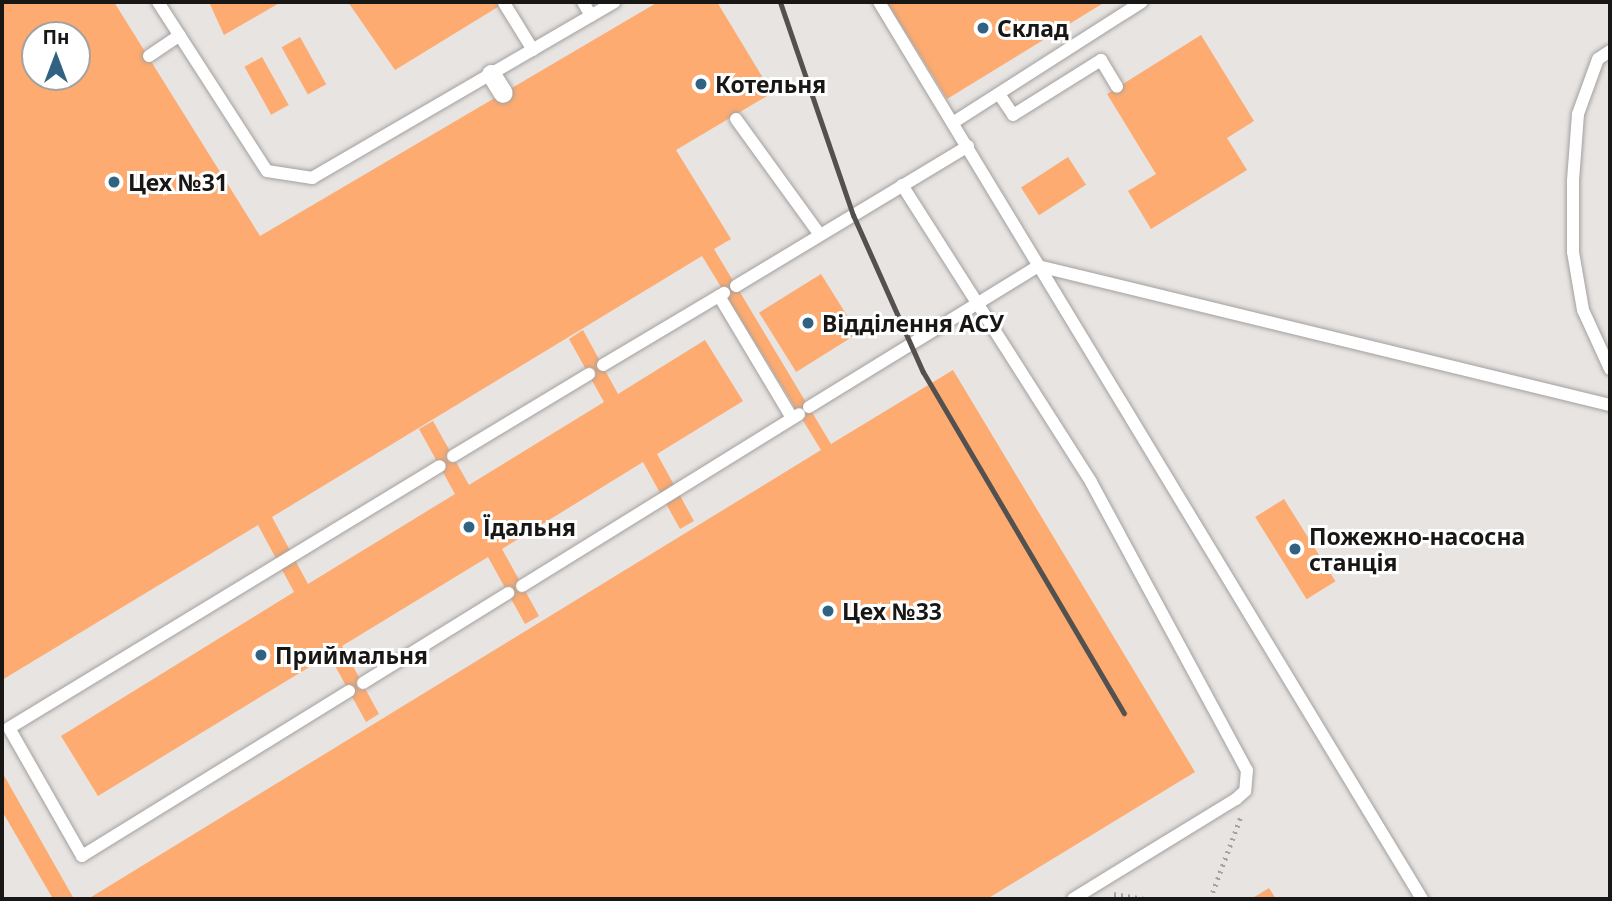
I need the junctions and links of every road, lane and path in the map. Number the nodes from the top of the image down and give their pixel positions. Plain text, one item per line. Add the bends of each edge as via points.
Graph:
1 (158, 2) edge
2 (583, 2) edge
3 (614, 2) edge
4 (879, 2) edge
5 (1142, 2) edge
6 (504, 3) edge
7 (591, 16) junction
8 (180, 35) junction
9 (533, 50) junction
10 (1610, 51) edge
11 (149, 56) dead end
12 (491, 74) junction
13 (1117, 87) dead end
14 (503, 93) dead end
15 (999, 94) junction
16 (736, 119) dead end
17 (954, 122) junction
18 (968, 146) junction
19 (902, 185) junction
20 (820, 235) junction
21 (1038, 266) junction
22 (726, 291) junction
23 (978, 304) junction
24 (603, 365) dead end
25 (1610, 369) edge
26 (589, 374) dead end
27 (1610, 405) edge
28 (800, 413) junction
29 (453, 456) dead end
30 (439, 466) dead end
31 (522, 586) dead end
32 (508, 593) dead end
33 (363, 683) dead end
34 (349, 691) dead end
35 (1238, 836) dead end
36 (1111, 894) dead end
37 (1073, 899) edge
38 (1145, 899) edge
39 (1210, 899) edge
40 (1422, 899) edge

1 - 8 lane
2 - 7 lane
3 - 7 lane
4 - 17 lane
5 - 15 lane
6 - 9 lane
7 - 9 lane
8 - 11 lane
8 - 12 lane via 267,171 312,178
9 - 12 lane
10 - 25 lane via 1598,59 1578,114 1573,181 1573,251 1583,310
12 - 14 street
13 - 15 lane via 1101,60 1013,115
15 - 17 lane
16 - 20 lane
17 - 18 lane
18 - 19 lane
18 - 21 lane
19 - 20 lane
19 - 23 lane
20 - 22 lane
21 - 23 lane
21 - 27 lane
21 - 40 lane
22 - 24 lane
22 - 28 lane
23 - 28 lane
23 - 37 lane via 1091,482 1247,770 1245,791 1236,799
26 - 29 lane
28 - 31 lane
30 - 34 lane via 9,728 82,856
32 - 33 lane
35 - 39 path
36 - 38 path

